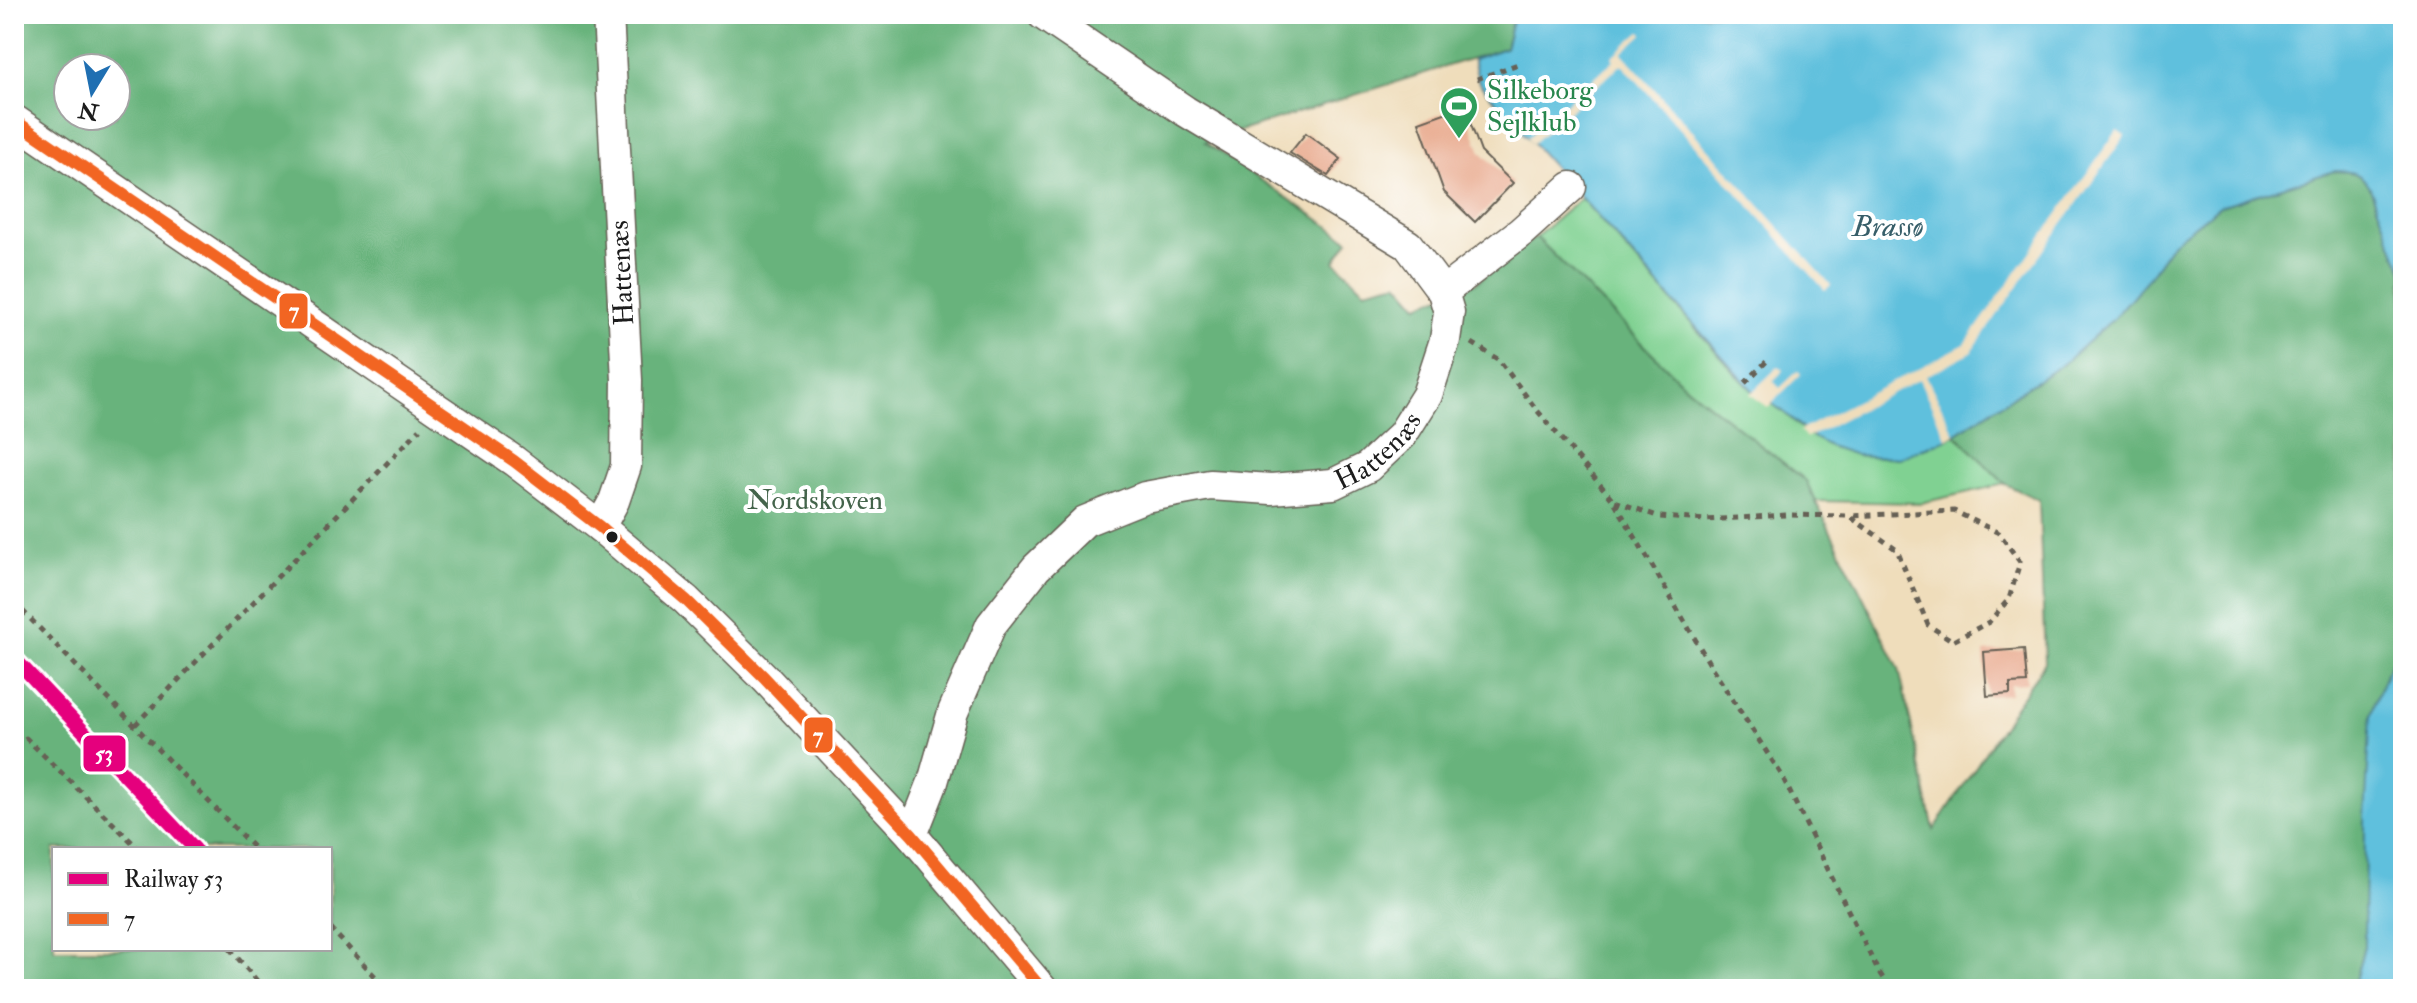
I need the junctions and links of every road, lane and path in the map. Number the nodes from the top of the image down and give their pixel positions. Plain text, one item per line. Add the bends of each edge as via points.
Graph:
1 (608, 14) edge
2 (1042, 14) edge
3 (1518, 64) dead end
4 (1477, 79) dead end
5 (14, 120) edge
6 (1571, 187) dead end
7 (1443, 292) junction
8 (1445, 340) junction
9 (1770, 358) dead end
10 (1745, 383) dead end
11 (440, 409) junction
12 (1614, 501) junction
13 (1849, 516) junction
14 (600, 527) junction
15 (14, 602) edge
16 (135, 725) junction
17 (14, 744) edge
18 (912, 835) junction
19 (137, 847) edge
20 (253, 847) edge
21 (332, 930) edge
22 (232, 951) edge
23 (264, 989) edge
24 (387, 989) edge
25 (1042, 989) edge
26 (1890, 989) edge

1 - 14 street, Hattenæs via 627,380 626,466
2 - 7 street via 1185,111 1408,245
3 - 4 path
5 - 11 street
6 - 7 street
7 - 8 street, Hattenæs via 1449,312
8 - 12 path via 1472,343 1499,360
8 - 18 street, Hattenæs via 1427,395 1402,435 1368,467 1333,484 1271,489 1210,485 1145,497 1085,521 1036,568 991,625 953,712
9 - 10 path
11 - 14 street
11 - 16 path
12 - 13 path via 1660,517 1706,520
12 - 26 path via 1781,774
13 - 13 path via 1897,550 1928,625 1953,641 1989,622 2009,599 2020,562 1999,533 1954,511
14 - 18 street via 686,600
15 - 16 path
16 - 20 path
17 - 19 path via 26,738
18 - 25 street
21 - 24 path
22 - 23 path

